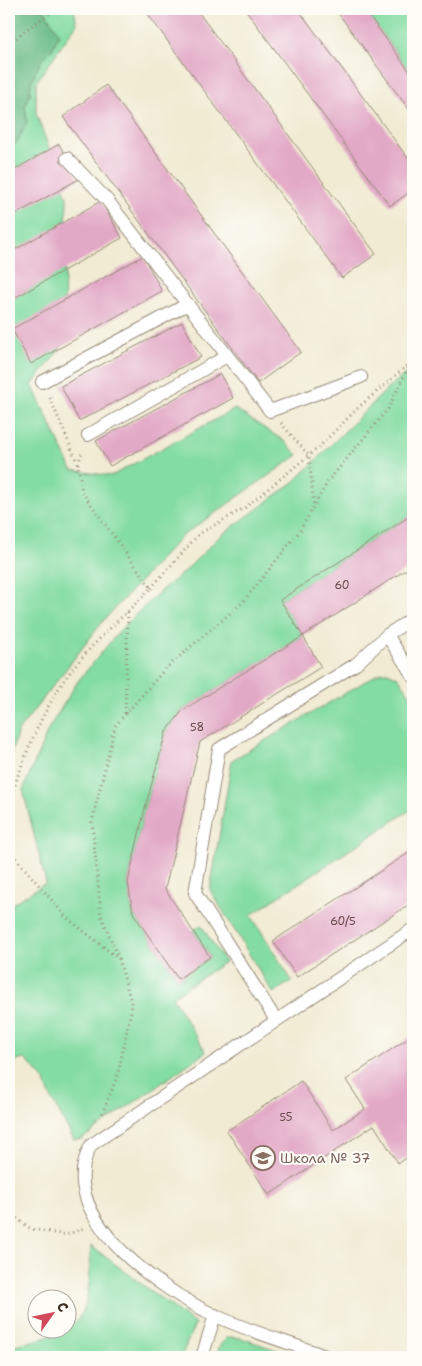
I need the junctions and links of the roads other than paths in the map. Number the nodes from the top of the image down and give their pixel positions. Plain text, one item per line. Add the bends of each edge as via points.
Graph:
1 (66, 158) dead end
2 (188, 304) junction
3 (227, 356) junction
4 (361, 377) dead end
5 (42, 382) road end
6 (88, 435) dead end
7 (413, 618) edge
8 (387, 635) junction
9 (413, 676) edge
10 (413, 929) edge
11 (276, 1020) junction
12 (215, 1315) junction
13 (202, 1357) edge
14 (328, 1357) edge

1 - 2 lane via 107,200
2 - 3 lane
2 - 5 lane
3 - 4 lane via 270,411
3 - 6 lane
7 - 8 lane
8 - 9 lane
8 - 11 lane via 356,664 220,749 195,893
10 - 11 lane
11 - 12 lane via 91,1145 83,1160 88,1204 118,1247 175,1293
12 - 13 lane
12 - 14 lane

